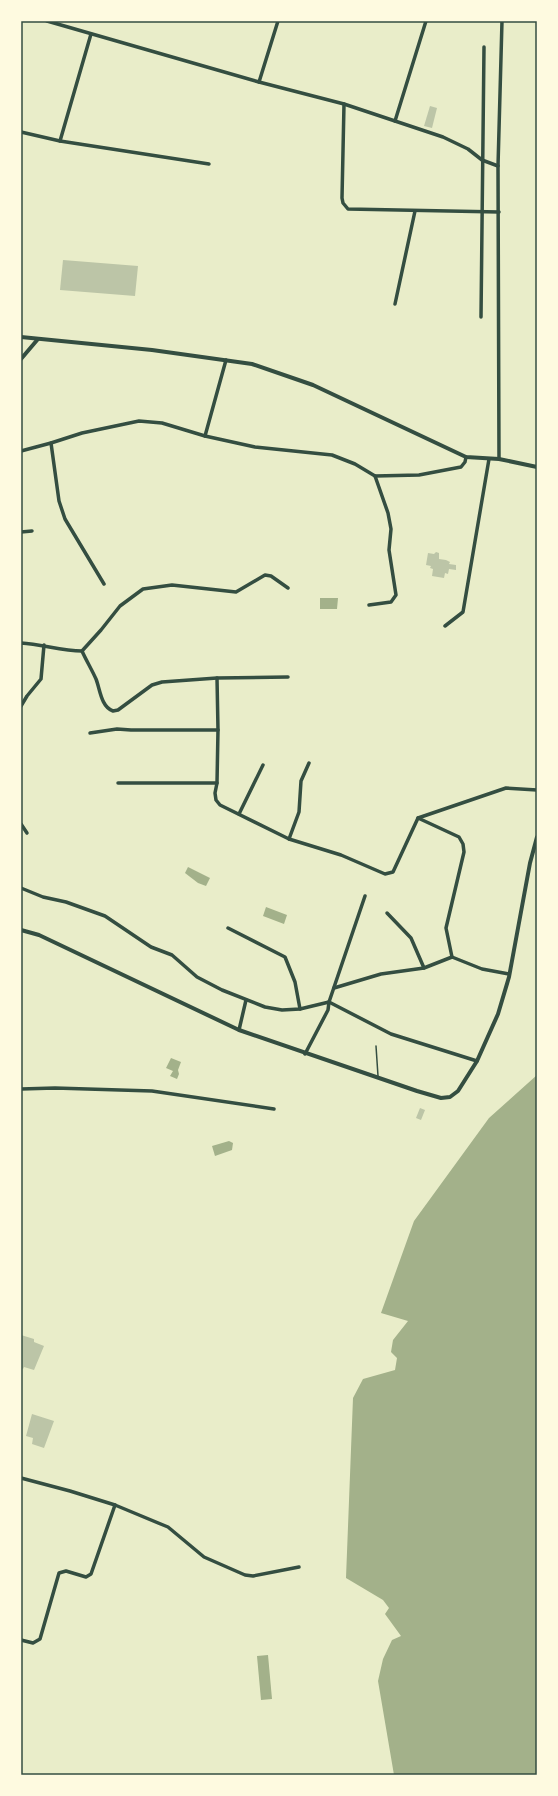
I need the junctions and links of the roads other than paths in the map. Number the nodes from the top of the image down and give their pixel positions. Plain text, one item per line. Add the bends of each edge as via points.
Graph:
1 (48, 21) edge
2 (278, 21) edge
3 (426, 21) edge
4 (502, 21) edge
5 (91, 34) junction
6 (484, 47) dead end
7 (258, 82) junction
8 (344, 104) junction
9 (396, 121) junction
10 (21, 132) edge
11 (60, 141) junction
12 (482, 160) junction
13 (209, 164) dead end
14 (498, 166) junction
15 (415, 211) junction
16 (483, 211) junction
17 (499, 212) junction
18 (396, 304) dead end
19 (481, 318) dead end
20 (21, 337) edge
21 (38, 339) junction
22 (21, 359) edge
23 (226, 360) junction
24 (205, 436) junction
25 (51, 443) junction
26 (21, 451) edge
27 (466, 456) junction
28 (489, 459) junction
29 (499, 459) junction
30 (537, 467) edge
31 (375, 476) junction
32 (32, 531) dead end
33 (21, 532) edge
34 (104, 584) dead end
35 (288, 588) dead end
36 (369, 605) dead end
37 (445, 626) dead end
38 (21, 643) edge
39 (44, 645) junction
40 (82, 651) junction
41 (288, 677) dead end
42 (218, 678) junction
43 (21, 706) edge
44 (218, 730) junction
45 (90, 733) dead end
46 (309, 763) dead end
47 (263, 765) dead end
48 (118, 782) dead end
49 (217, 783) junction
50 (537, 790) edge
51 (239, 814) junction
52 (418, 818) junction
53 (21, 824) edge
54 (27, 833) dead end
55 (537, 837) edge
56 (289, 839) junction
57 (21, 888) edge
58 (365, 896) dead end
59 (387, 913) dead end
60 (228, 928) dead end
61 (21, 930) edge
62 (452, 957) junction
63 (424, 968) junction
64 (509, 974) junction
65 (334, 988) junction
66 (246, 1000) junction
67 (329, 1002) junction
68 (300, 1009) junction
69 (240, 1030) junction
70 (376, 1046) dead end
71 (305, 1054) junction
72 (477, 1061) junction
73 (378, 1079) junction
74 (21, 1089) edge
75 (274, 1109) dead end
76 (21, 1478) edge
77 (115, 1505) junction
78 (299, 1567) dead end
79 (21, 1640) edge

1 - 5 street
2 - 7 street
3 - 9 street
4 - 14 street
5 - 7 street
5 - 11 street
6 - 12 street
7 - 8 street
8 - 9 street
8 - 15 street via 342,198 345,207 351,210
9 - 12 street via 443,137 468,149
10 - 11 street
11 - 13 street
12 - 14 street
12 - 16 street
14 - 17 street
15 - 16 street
15 - 18 street
16 - 17 street
16 - 19 street
17 - 29 street
20 - 21 street
21 - 22 street
21 - 23 street
23 - 24 street
23 - 27 street via 252,364 313,384
24 - 25 street via 162,423 139,421 82,433
24 - 31 street via 255,447 332,455 356,464
25 - 26 street
25 - 34 street via 65,519
27 - 28 street
27 - 31 street via 461,467 419,475
28 - 29 street
28 - 37 street via 463,612
29 - 30 street
31 - 36 street via 391,529 389,550 396,595 391,602
32 - 33 street
35 - 40 street via 271,576 265,575 236,592 172,585 144,589 120,606
38 - 39 street
39 - 40 street via 67,651
39 - 43 street via 41,679
40 - 42 street via 100,695 110,711 118,710 152,685
41 - 42 street
42 - 44 street
44 - 45 street via 117,729
44 - 49 street
46 - 56 street via 300,780 300,812
47 - 51 street
48 - 49 street
49 - 51 street via 216,800 220,805
50 - 52 street via 506,788
51 - 56 street
52 - 56 street via 393,872 385,874 364,863
52 - 62 street via 458,837 463,844 464,852 446,928
53 - 54 street
55 - 64 street
57 - 66 street via 104,916 151,947 172,955 197,977
58 - 65 street
59 - 63 street via 411,938
60 - 68 street via 285,957 295,982
61 - 69 street via 44,937
62 - 63 street
62 - 64 street via 482,969
63 - 65 street via 381,974
64 - 72 street via 498,1014
65 - 67 street
66 - 68 street via 265,1008
66 - 69 street
67 - 68 street
67 - 71 street via 328,1010
67 - 72 street via 391,1034
69 - 71 street
70 - 73 lane
71 - 73 street
72 - 73 street via 458,1091 450,1097 441,1098
74 - 75 street via 152,1091
76 - 77 street
77 - 78 street via 168,1527 204,1557 244,1575 253,1576
77 - 79 street via 91,1574 86,1577 66,1571 59,1573 40,1639 33,1643

